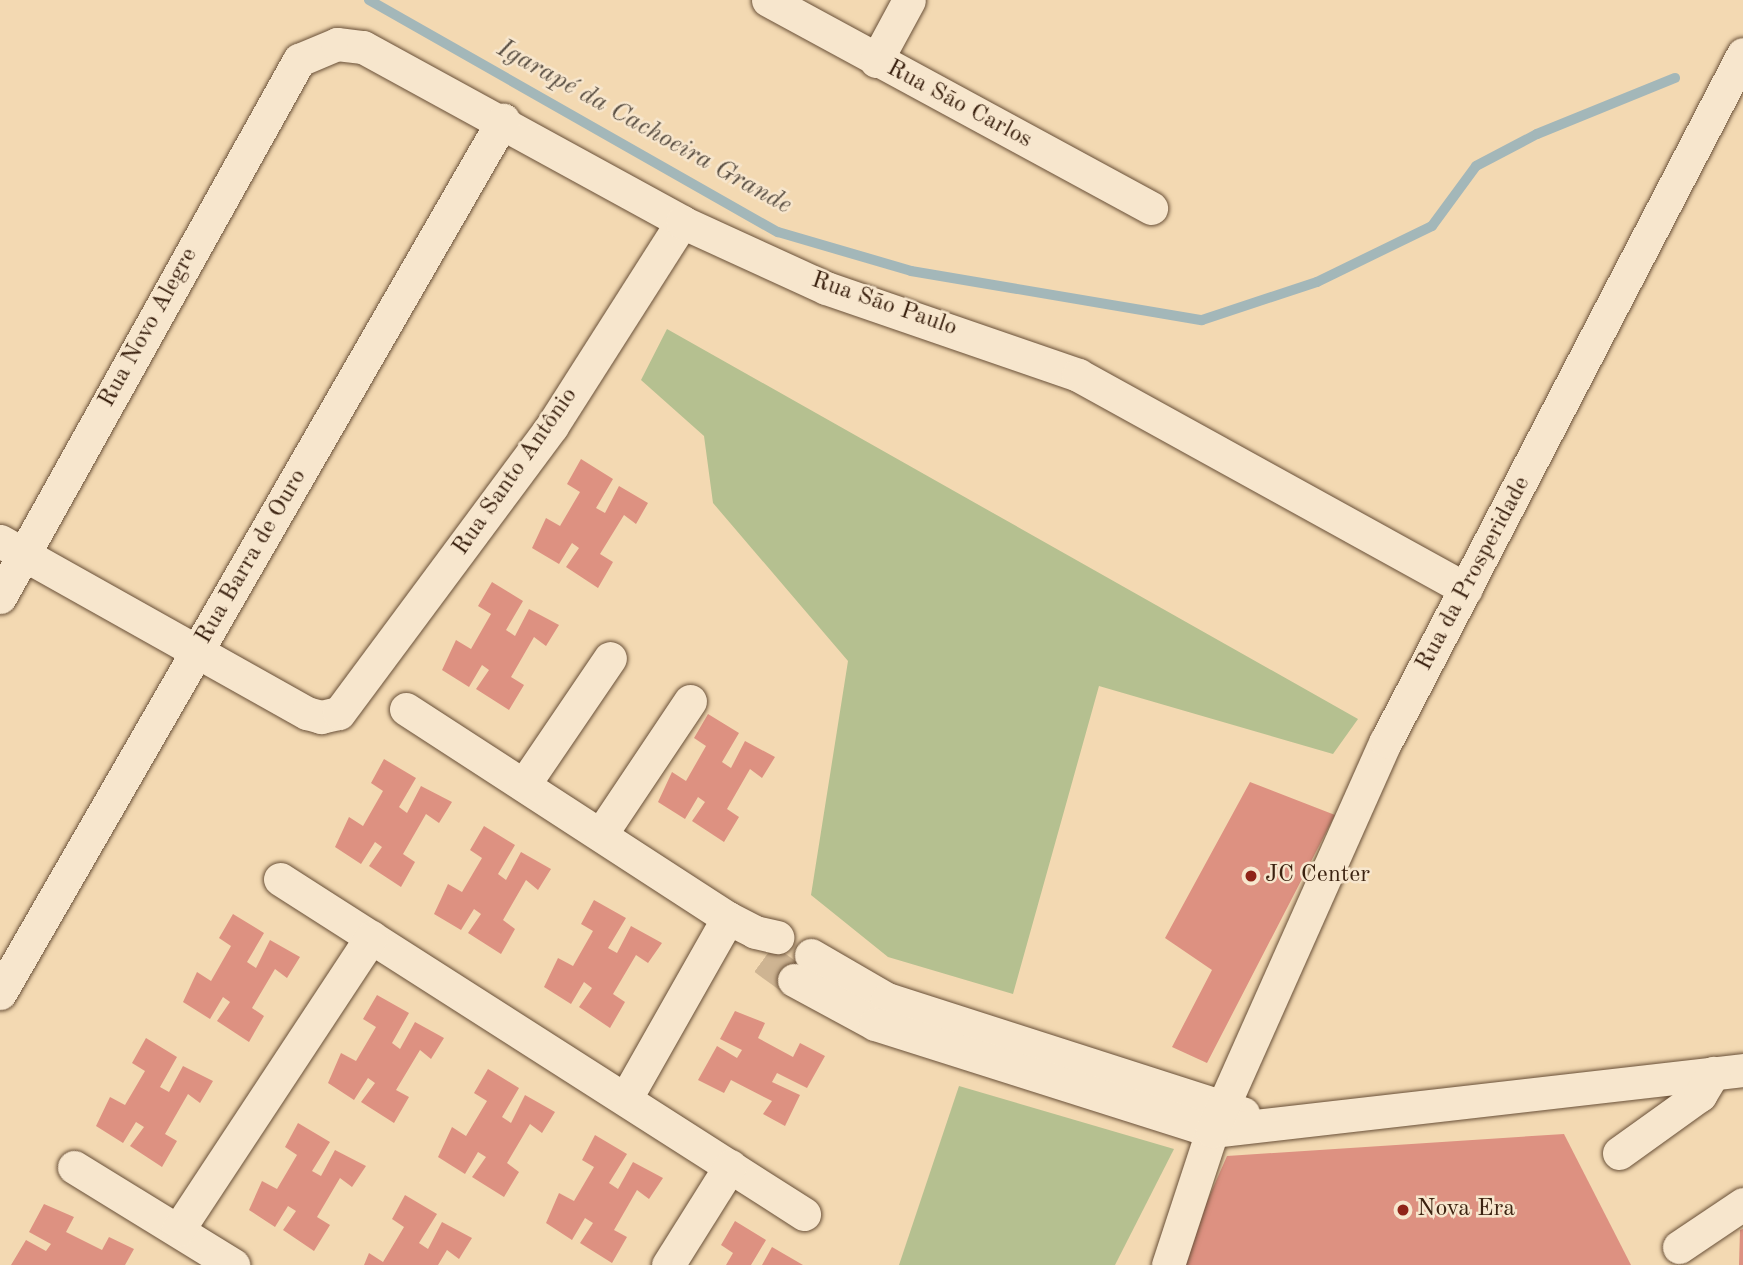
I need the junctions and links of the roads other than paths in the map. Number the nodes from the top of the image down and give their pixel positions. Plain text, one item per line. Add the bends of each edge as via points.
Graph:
1 (768, 0) edge
2 (909, 0) edge
3 (1743, 54) edge
4 (299, 60) joint
5 (876, 61) junction
6 (503, 120) junction
7 (1151, 208) dead end
8 (682, 222) junction
9 (12, 548) edge
10 (1466, 589) junction
11 (0, 597) edge
12 (197, 653) junction
13 (610, 658) dead end
14 (691, 701) dead end
15 (406, 709) dead end
16 (525, 783) junction
17 (601, 834) junction
18 (280, 879) dead end
19 (371, 937) junction
20 (802, 967) tunnel mouth
21 (0, 993) edge
22 (1728, 1071) edge
23 (626, 1098) junction
24 (1218, 1117) junction
25 (1619, 1153) dead end
26 (730, 1166) junction
27 (74, 1167) dead end
28 (1743, 1203) edge
29 (804, 1214) dead end
30 (1679, 1247) dead end
31 (192, 1248) edge
32 (233, 1265) edge
33 (668, 1265) edge
34 (1168, 1265) edge

1 - 5 street, Rua São Carlos
2 - 5 street
3 - 10 street, Rua da Prosperidade
4 - 6 street, Rua São Paulo via 337,44 363,47
4 - 9 street, Rua Novo Alegre
5 - 7 street, Rua São Carlos
6 - 8 street, Rua São Paulo
6 - 12 street, Rua Barra de Ouro
8 - 10 street, Rua São Paulo via 826,288 1078,375
8 - 12 street, Rua Santo Antônio via 552,426 339,713 321,717 307,713
9 - 11 street, Rua Novo Alegre
9 - 12 street
10 - 24 street, Rua da Prosperidade via 1386,741
12 - 21 street, Rua Barra de Ouro
13 - 16 street
14 - 17 street
15 - 16 street
16 - 17 street
17 - 23 street via 756,937
18 - 19 street
19 - 23 street
19 - 31 street
20 - 24 street via 881,1012
22 - 24 street via 1264,1123
22 - 25 street
23 - 26 street
24 - 34 street, Rua da Prosperidade
26 - 29 street
26 - 33 street
27 - 31 street
28 - 30 street
31 - 32 street

